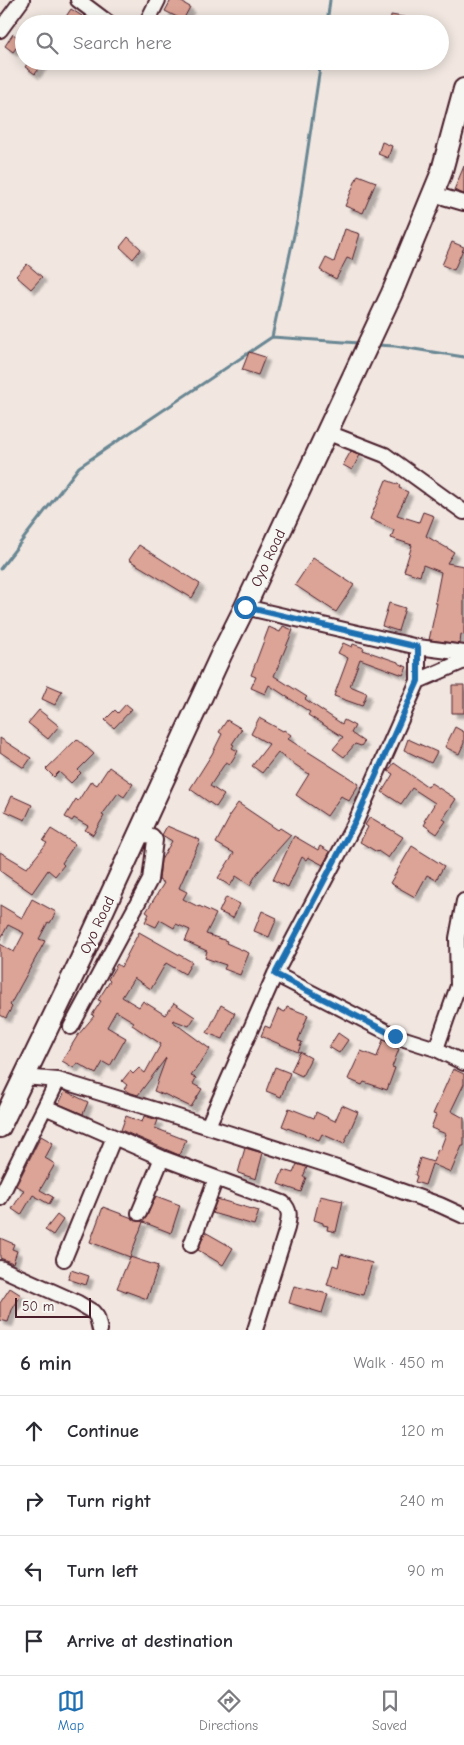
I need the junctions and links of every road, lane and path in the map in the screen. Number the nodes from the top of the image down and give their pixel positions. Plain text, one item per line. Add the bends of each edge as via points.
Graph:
1 (78, 0) edge
2 (158, 0) edge
3 (15, 2) edge
4 (98, 15) edge
5 (150, 15) edge
6 (0, 30) edge
7 (464, 88) edge
8 (433, 194) junction
9 (464, 203) edge
10 (326, 432) junction
11 (464, 512) edge
12 (245, 607) junction
13 (418, 647) junction
14 (464, 653) edge
15 (464, 661) edge
16 (418, 681) junction
17 (138, 834) junction
18 (464, 901) edge
19 (275, 974) junction
20 (71, 1027) dead end
21 (436, 1049) junction
22 (464, 1063) edge
23 (24, 1077) junction
24 (58, 1080) junction
25 (45, 1107) junction
26 (208, 1126) junction
27 (0, 1128) edge
28 (114, 1137) junction
29 (162, 1158) junction
30 (216, 1178) junction
31 (0, 1198) edge
32 (139, 1213) dead end
33 (464, 1216) edge
34 (191, 1244) dead end
35 (64, 1259) dead end
36 (0, 1268) edge
37 (100, 1330) edge
38 (255, 1330) edge

1 - 4 street
2 - 5 street
3 - 6 street
7 - 8 highway, Oyo Road via 442,174
8 - 9 street
8 - 10 highway, Oyo Road via 392,293
10 - 11 street via 385,454
10 - 12 highway, Oyo Road
12 - 13 street
12 - 17 highway, Oyo Road
13 - 14 street
13 - 16 street
15 - 16 street
16 - 19 street via 356,820
17 - 20 street via 152,836 155,840 150,880
17 - 23 highway, Oyo Road
18 - 21 street via 457,938 458,986
19 - 21 street via 395,1036
19 - 26 street
21 - 22 street
23 - 24 street
23 - 27 highway, Oyo Road
24 - 25 street
24 - 26 street
25 - 28 street
25 - 31 street
26 - 33 street via 422,1198
28 - 29 street
28 - 35 street
29 - 30 street
29 - 32 street
30 - 34 street
30 - 38 street via 283,1203 290,1215
36 - 37 street via 86,1307 97,1317

